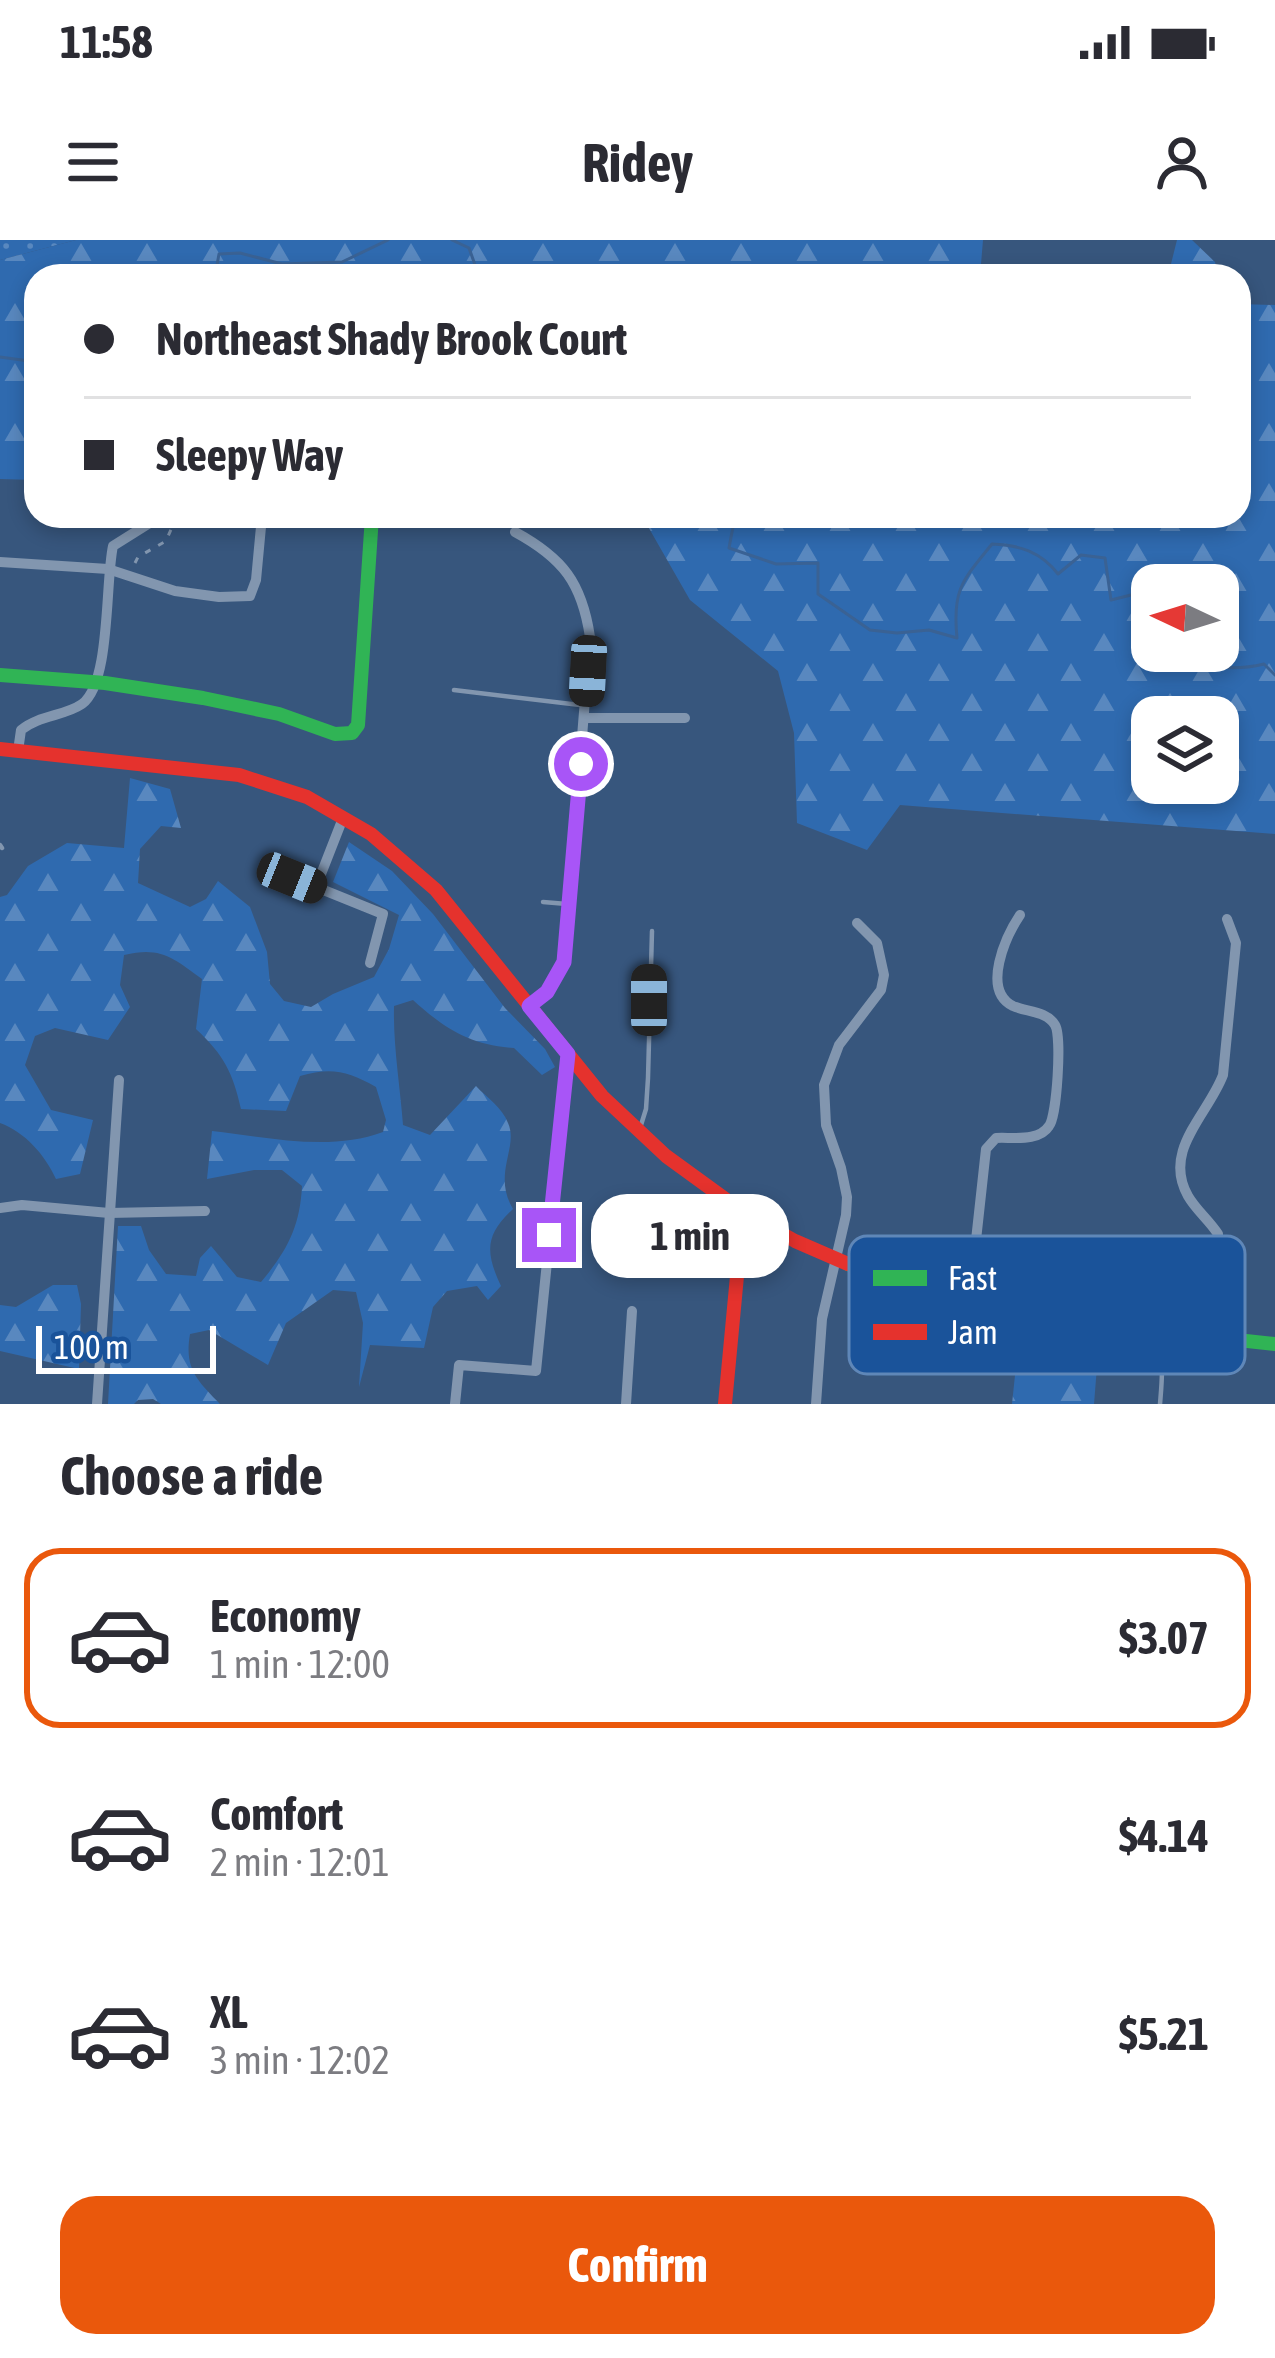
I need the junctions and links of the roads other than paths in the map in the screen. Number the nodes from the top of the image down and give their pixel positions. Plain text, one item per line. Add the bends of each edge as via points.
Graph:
1 (141, 528) edge
2 (261, 528) edge
3 (371, 528) edge
4 (515, 532) dead end
5 (0, 562) edge
6 (108, 569) junction
7 (0, 675) edge
8 (97, 682) junction
9 (454, 690) dead end
10 (586, 711) junction
11 (685, 718) dead end
12 (0, 749) edge
13 (18, 751) junction
14 (343, 818) junction
15 (268, 868) dead end
16 (316, 887) junction
17 (543, 902) dead end
18 (569, 904) junction
19 (1020, 915) dead end
20 (1227, 919) dead end
21 (857, 923) dead end
22 (652, 931) dead end
23 (370, 963) dead end
24 (529, 1006) junction
25 (568, 1054) junction
26 (119, 1080) dead end
27 (639, 1131) junction
28 (0, 1208) edge
29 (205, 1211) dead end
30 (743, 1212) junction
31 (109, 1213) junction
32 (976, 1236) edge
33 (1218, 1236) edge
34 (836, 1260) junction
35 (849, 1265) edge
36 (632, 1311) dead end
37 (1245, 1341) edge
38 (1275, 1344) edge
39 (1162, 1374) edge
40 (97, 1404) edge
41 (455, 1404) edge
42 (626, 1404) edge
43 (725, 1404) edge
44 (816, 1404) edge
45 (1160, 1404) edge

1 - 6 street via 113,546
2 - 6 street via 250,596 175,591
3 - 8 street via 352,734 250,706
4 - 10 street via 558,560 585,606
5 - 6 street
6 - 8 street
7 - 8 street
8 - 13 street via 82,705 21,730
9 - 10 lane
10 - 11 street
10 - 18 street
12 - 13 street
13 - 14 street via 238,775
14 - 16 street
14 - 24 street via 436,890
15 - 16 street
16 - 23 street via 383,914
17 - 18 lane
18 - 24 street via 564,962
19 - 32 street via 998,966 1000,995 1055,1025 1054,1111 1045,1131 996,1138 986,1149
20 - 33 street via 1236,943 1223,1075 1181,1162 1189,1198
21 - 34 street via 877,943 884,975 824,1085 826,1125 847,1197
22 - 27 lane
24 - 25 street
25 - 27 street
25 - 41 street via 536,1370 459,1365
26 - 31 street
27 - 30 street
28 - 31 street
29 - 31 street
30 - 34 street
30 - 43 street
31 - 40 street
34 - 35 street
34 - 44 street
36 - 42 street
37 - 38 street
39 - 45 lane

